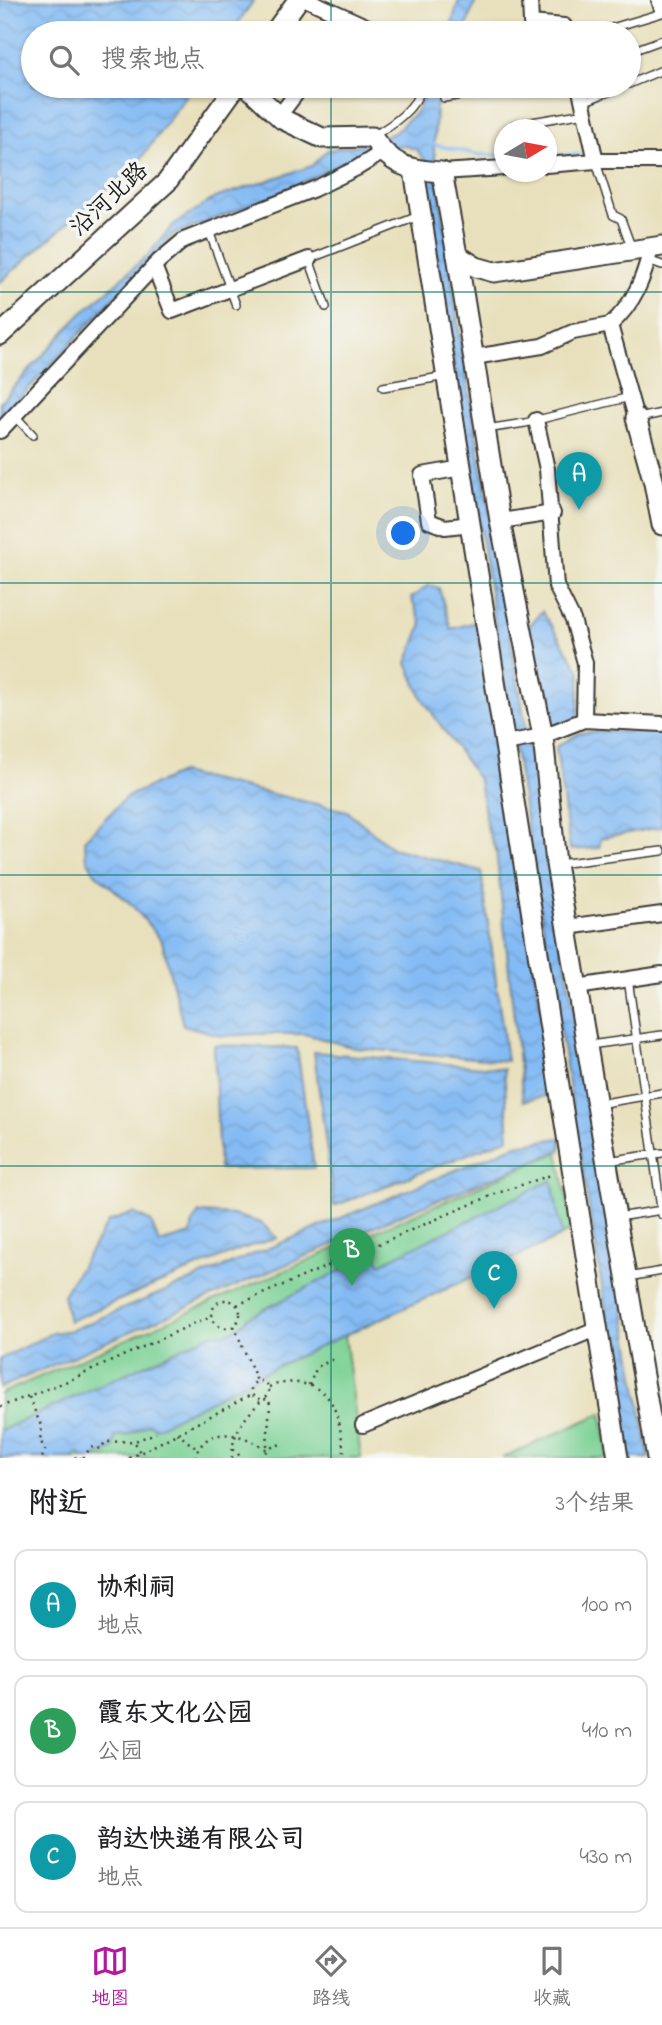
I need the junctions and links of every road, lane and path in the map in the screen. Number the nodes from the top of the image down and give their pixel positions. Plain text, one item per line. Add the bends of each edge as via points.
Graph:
1 (298, 0) edge
2 (308, 0) edge
3 (530, 0) edge
4 (659, 0) edge
5 (662, 11) edge
6 (351, 20) edge
7 (283, 21) edge
8 (531, 21) edge
9 (632, 21) edge
10 (662, 40) edge
11 (641, 48) edge
12 (662, 70) edge
13 (641, 78) edge
14 (233, 98) edge
15 (256, 98) edge
16 (293, 98) edge
17 (417, 98) edge
18 (450, 98) edge
19 (582, 98) edge
20 (601, 98) edge
21 (444, 99) dead end
22 (584, 107) junction
23 (279, 116) junction
24 (537, 119) edge
25 (377, 144) junction
26 (596, 161) junction
27 (662, 161) edge
28 (557, 164) edge
29 (494, 169) edge
30 (414, 170) junction
31 (442, 172) junction
32 (421, 215) junction
33 (209, 230) junction
34 (651, 254) edge
35 (457, 255) junction
36 (309, 259) junction
37 (154, 266) junction
38 (236, 305) dead end
39 (326, 307) dead end
40 (610, 325) junction
41 (0, 335) edge
42 (474, 357) junction
43 (447, 376) junction
44 (383, 387) dead end
45 (630, 397) junction
46 (662, 413) edge
47 (15, 416) junction
48 (636, 418) junction
49 (536, 420) junction
50 (485, 429) junction
51 (1, 434) edge
52 (33, 435) dead end
53 (462, 468) junction
54 (658, 482) edge
55 (552, 513) junction
56 (500, 521) junction
57 (471, 524) junction
58 (662, 525) edge
59 (584, 720) junction
60 (662, 724) edge
61 (543, 736) junction
62 (505, 744) junction
63 (662, 851) edge
64 (556, 864) junction
65 (662, 914) edge
66 (567, 927) junction
67 (662, 974) edge
68 (628, 979) junction
69 (577, 987) junction
70 (662, 1035) edge
71 (636, 1038) junction
72 (587, 1045) junction
73 (662, 1093) edge
74 (645, 1096) junction
75 (598, 1104) junction
76 (662, 1153) edge
77 (653, 1154) junction
78 (607, 1161) junction
79 (551, 1175) dead end
80 (662, 1212) edge
81 (617, 1217) junction
82 (662, 1272) edge
83 (627, 1278) junction
84 (237, 1305) junction
85 (213, 1315) junction
86 (234, 1326) junction
87 (597, 1328) junction
88 (334, 1359) dead end
89 (257, 1381) junction
90 (309, 1386) junction
91 (269, 1387) junction
92 (251, 1395) junction
93 (29, 1396) junction
94 (263, 1399) junction
95 (0, 1407) edge
96 (363, 1425) dead end
97 (156, 1433) dead end
98 (177, 1433) junction
99 (236, 1436) junction
100 (135, 1441) junction
101 (284, 1443) dead end
102 (197, 1449) junction
103 (266, 1449) junction
104 (233, 1450) junction
105 (140, 1453) junction
106 (231, 1457) edge
107 (42, 1458) edge
108 (75, 1458) edge
109 (81, 1458) edge
110 (129, 1458) edge
111 (142, 1458) edge
112 (195, 1458) edge
113 (242, 1458) edge
114 (266, 1458) edge
115 (345, 1458) edge
116 (618, 1458) edge
117 (657, 1458) edge

1 - 7 street
2 - 6 street
3 - 8 street
4 - 5 street
5 - 9 lane
10 - 11 lane
12 - 13 lane
14 - 41 street, 沿河北路 via 167,182
15 - 23 street
16 - 23 street
17 - 25 lane
18 - 21 lane
19 - 22 street
20 - 22 lane
22 - 24 lane
22 - 26 street
23 - 25 street via 322,138
25 - 30 street via 393,161
25 - 33 street via 357,168
26 - 27 street
26 - 28 street
26 - 34 lane via 613,215
29 - 31 street
30 - 31 street
30 - 32 street
31 - 35 street
32 - 36 lane
32 - 43 street
33 - 37 street via 184,240
33 - 38 lane
34 - 35 street via 494,272
34 - 40 street via 625,312
35 - 42 street
36 - 37 street via 172,311
36 - 39 lane
37 - 47 street
40 - 42 street via 573,332 542,346
40 - 45 street
42 - 50 street
43 - 44 lane
43 - 53 street
45 - 48 street
45 - 49 lane
46 - 48 lane
47 - 51 street
47 - 52 lane
48 - 54 street
49 - 50 lane
49 - 55 street
50 - 56 street
53 - 57 street
53 - 57 street via 422,475 429,521 445,527
54 - 58 street
55 - 56 street
55 - 59 street via 556,586 573,620 585,663
56 - 61 street
57 - 62 street
59 - 60 street
59 - 61 street
61 - 62 street
61 - 64 street
62 - 87 street
63 - 64 lane
64 - 66 street
65 - 66 street
66 - 69 street
67 - 68 street
68 - 69 street
68 - 71 lane
69 - 72 street
70 - 71 lane
71 - 72 lane
71 - 74 lane
72 - 75 street
73 - 74 lane
74 - 75 lane
74 - 77 lane
75 - 78 street
76 - 77 lane
77 - 78 lane
77 - 80 lane
78 - 81 street
79 - 84 path via 495,1194
80 - 81 lane
81 - 83 street
82 - 83 lane
83 - 117 street
84 - 85 path via 229,1300 220,1302
84 - 86 path via 240,1319
85 - 86 path via 221,1327
85 - 93 path
86 - 89 path
87 - 96 street
87 - 116 street
88 - 90 path via 317,1367
89 - 91 path
89 - 92 path
90 - 91 path via 279,1382
90 - 115 path via 332,1404
91 - 94 path
92 - 94 path
92 - 98 path
93 - 95 path
93 - 107 path via 42,1428
94 - 99 path via 243,1419
94 - 103 path via 270,1405
97 - 100 path
98 - 102 path
98 - 105 path
99 - 102 path via 210,1436
99 - 103 path
99 - 104 path
100 - 105 path
100 - 109 path via 104,1442
101 - 103 path
102 - 112 path
103 - 114 path
104 - 106 path
104 - 113 path
105 - 110 path
105 - 111 path
108 - 109 path

